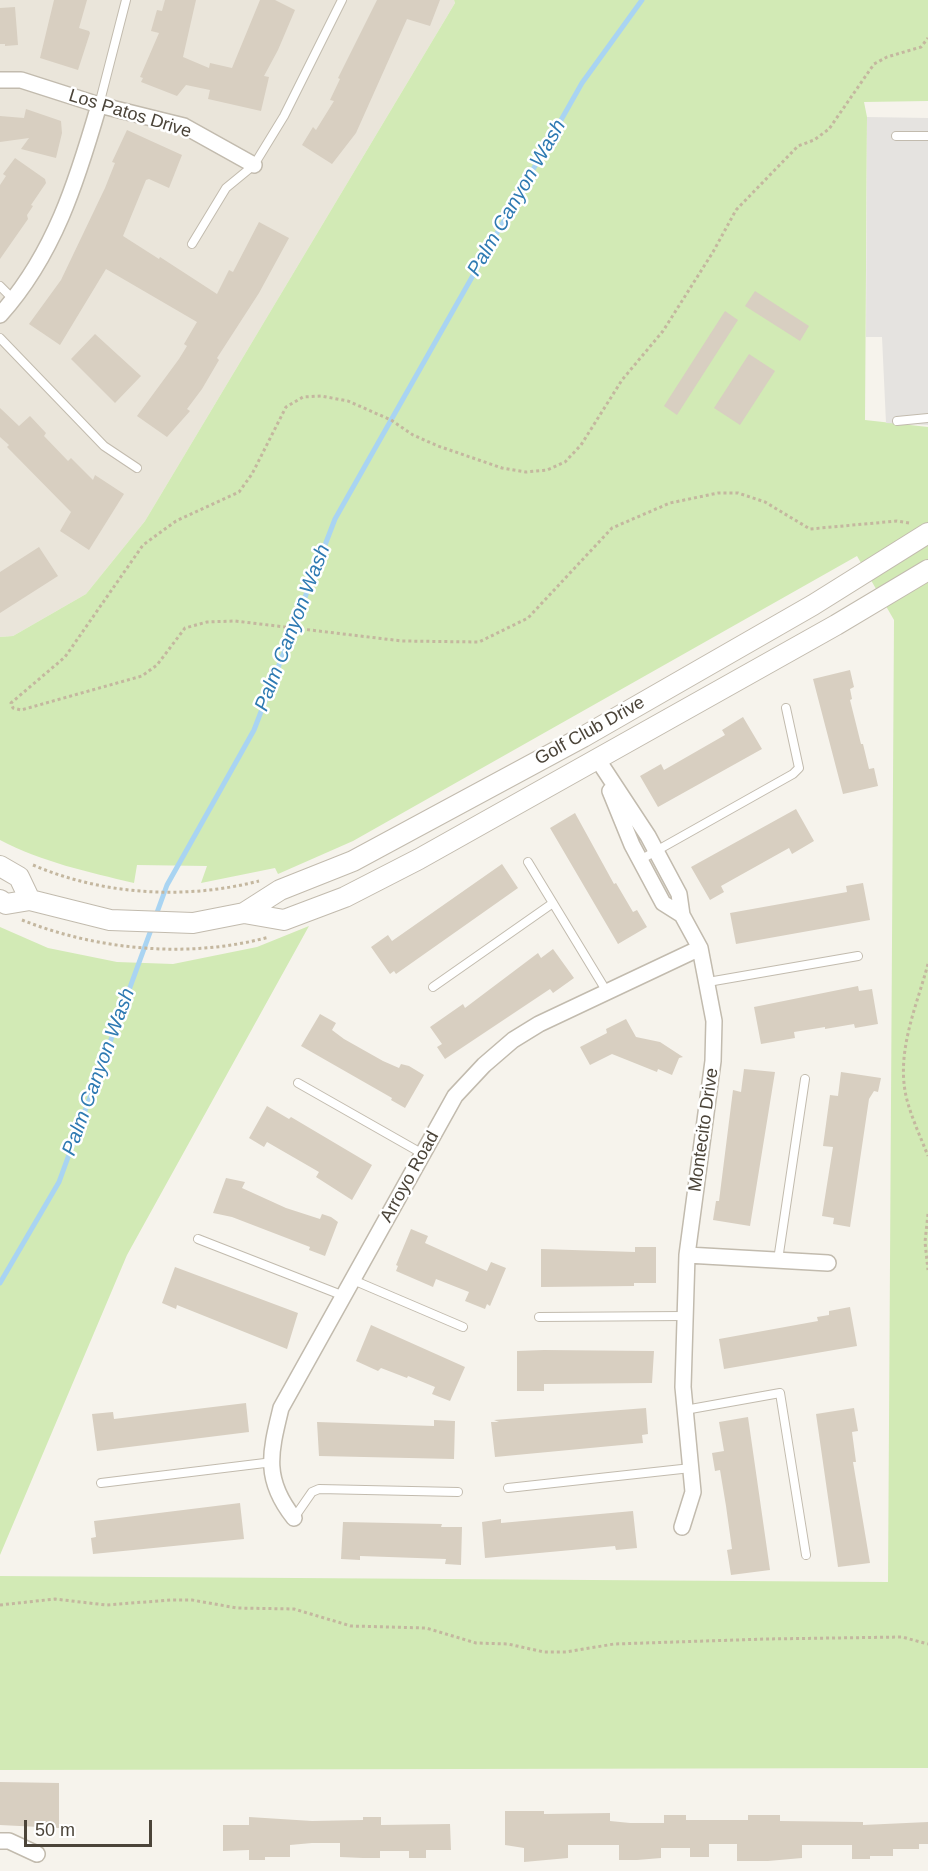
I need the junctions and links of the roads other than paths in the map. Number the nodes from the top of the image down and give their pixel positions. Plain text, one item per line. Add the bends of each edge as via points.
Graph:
1 (126, 0) edge
2 (342, 0) edge
3 (0, 80) edge
4 (99, 105) junction
5 (896, 136) dead end
6 (928, 136) edge
7 (254, 165) junction
8 (192, 244) dead end
9 (0, 286) edge
10 (14, 300) junction
11 (0, 315) edge
12 (0, 338) edge
13 (928, 418) edge
14 (897, 421) dead end
15 (137, 468) dead end
16 (916, 528) edge
17 (928, 570) edge
18 (786, 708) dead end
19 (583, 737) junction
20 (598, 760) junction
21 (657, 850) junction
22 (640, 860) junction
23 (528, 862) dead end
24 (0, 866) edge
25 (0, 900) edge
26 (30, 900) junction
27 (553, 903) junction
28 (244, 914) junction
29 (682, 915) junction
30 (700, 948) junction
31 (858, 956) dead end
32 (708, 982) junction
33 (433, 987) dead end
34 (607, 992) junction
35 (805, 1079) dead end
36 (298, 1083) dead end
37 (423, 1154) junction
38 (198, 1239) dead end
39 (687, 1255) junction
40 (778, 1260) junction
41 (828, 1263) dead end
42 (352, 1280) junction
43 (344, 1296) junction
44 (684, 1316) junction
45 (540, 1317) dead end
46 (463, 1327) dead end
47 (685, 1410) junction
48 (273, 1462) junction
49 (691, 1468) junction
50 (101, 1483) dead end
51 (508, 1488) dead end
52 (458, 1492) dead end
53 (294, 1518) joint
54 (682, 1527) dead end
55 (806, 1555) dead end
56 (0, 1841) edge
57 (38, 1854) dead end

1 - 4 lane
2 - 7 lane via 284,116
3 - 4 street, Los Patos Drive via 21,80
4 - 7 street, Los Patos Drive via 184,126
4 - 10 street via 77,181 50,244
5 - 6 lane
7 - 8 lane via 226,188
9 - 10 lane
10 - 11 street
12 - 15 lane via 104,446
13 - 14 lane
16 - 19 street, Golf Club Drive via 813,605
17 - 20 street, Golf Club Drive
18 - 21 lane via 799,768
19 - 20 street
19 - 28 street, Golf Club Drive via 353,861 280,890
20 - 21 street, Montecito Drive
20 - 22 street
20 - 28 street, Golf Club Drive via 345,897 284,920
21 - 22 lane
21 - 29 street, Montecito Drive via 679,894
22 - 29 street via 663,903
23 - 27 lane
24 - 26 street via 19,877
25 - 26 street, Golf Club Drive via 6,904
26 - 28 street, Golf Club Drive via 110,920 193,923
27 - 33 lane
27 - 34 lane
29 - 30 street, Montecito Drive
30 - 32 street, Montecito Drive
30 - 34 street, Arroyo Road
31 - 32 lane
32 - 39 street, Montecito Drive via 714,1021 713,1061
34 - 37 street, Arroyo Road via 522,1035 484,1065 456,1096
35 - 40 lane
36 - 37 lane
37 - 42 street, Arroyo Road
38 - 43 lane
39 - 40 street
39 - 44 street, Montecito Drive
40 - 41 street
42 - 43 street, Arroyo Road
42 - 46 lane
43 - 48 street, Arroyo Road via 281,1408
44 - 45 lane
44 - 47 street, Montecito Drive
47 - 49 street, Montecito Drive
47 - 55 lane via 780,1393
48 - 50 lane
48 - 53 street, Arroyo Road via 273,1482 281,1502
49 - 51 lane
49 - 54 street, Montecito Drive via 693,1492
52 - 53 lane via 319,1489 312,1492
56 - 57 street

